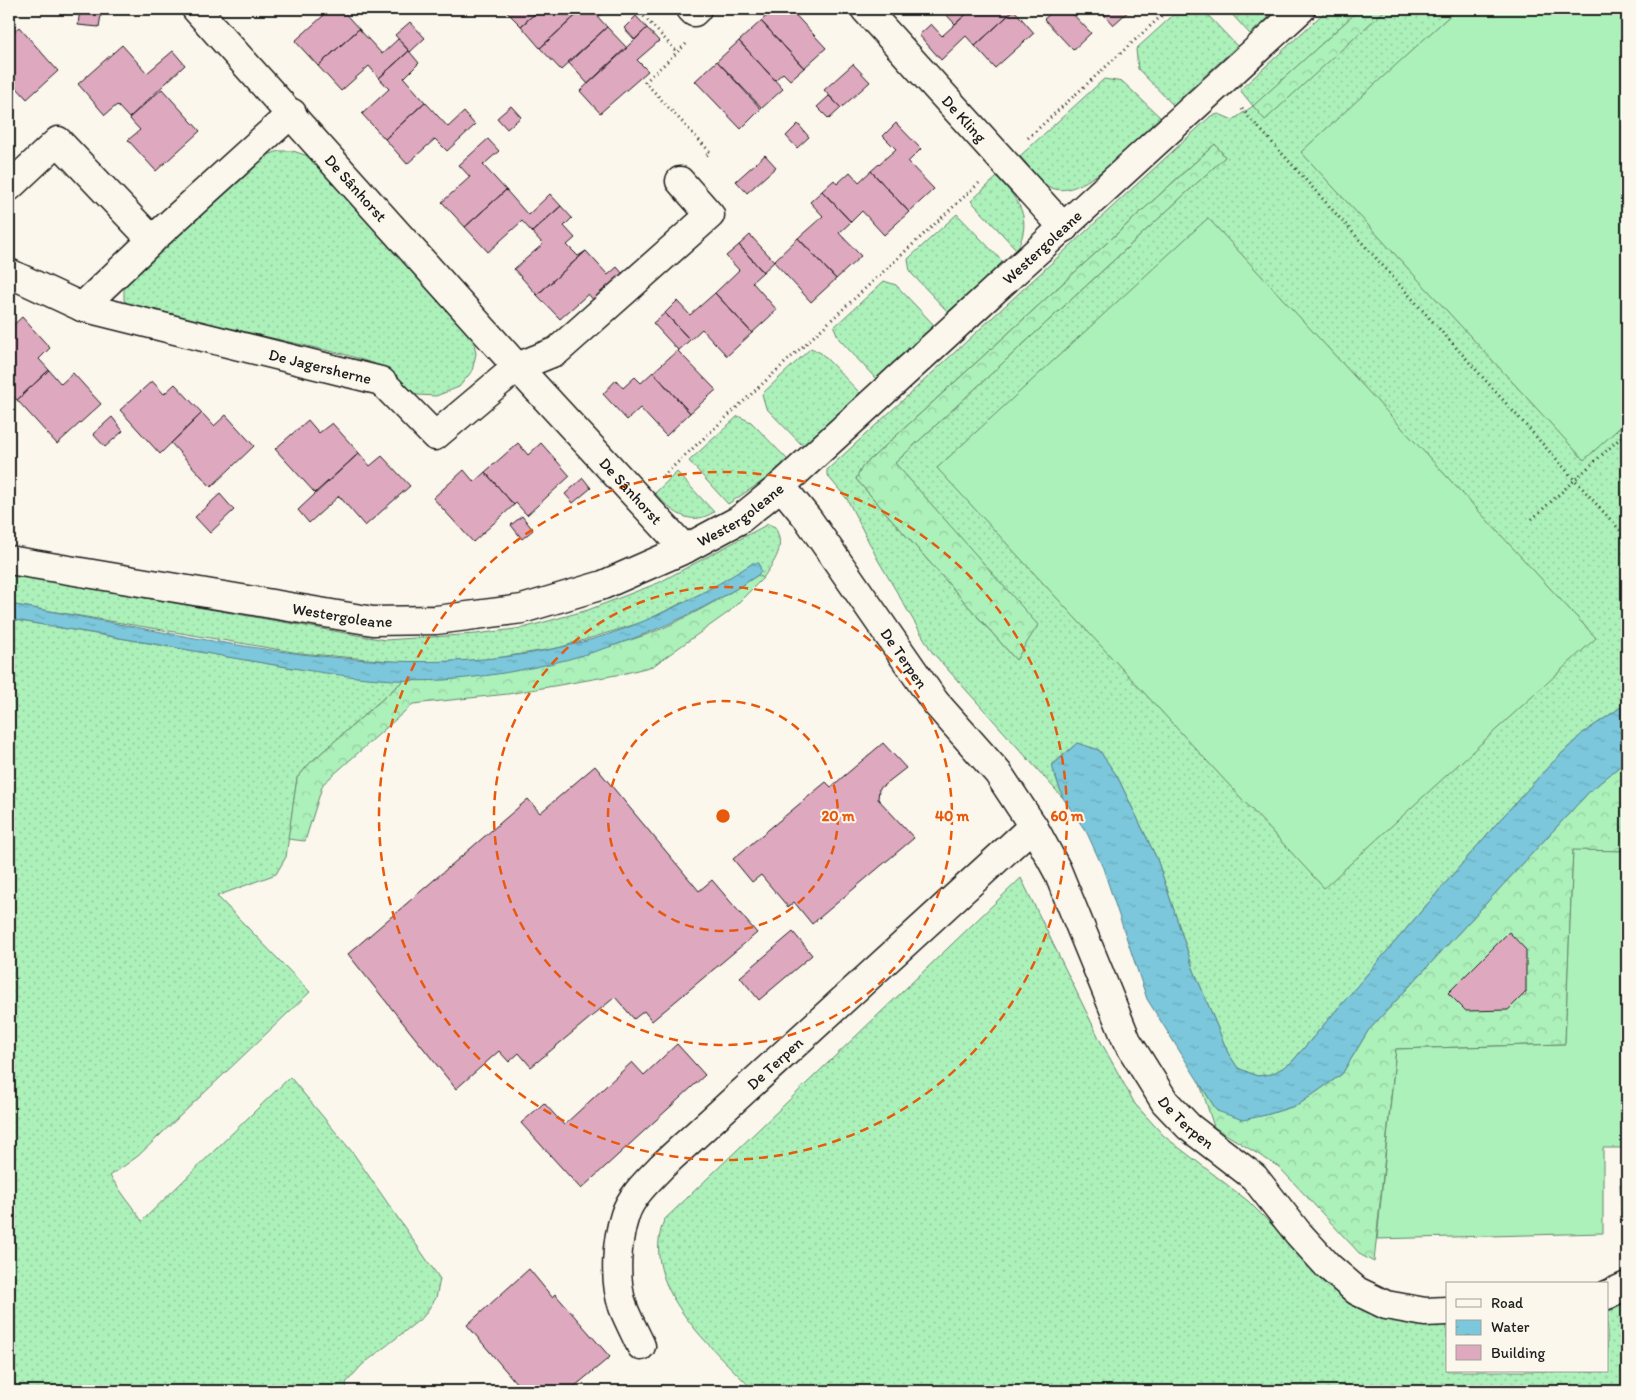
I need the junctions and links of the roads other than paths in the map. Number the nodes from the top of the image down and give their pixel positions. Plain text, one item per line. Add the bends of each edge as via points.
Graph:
1 (196, 9) edge
2 (865, 9) edge
3 (1302, 9) edge
4 (292, 113) junction
5 (680, 181) road end
6 (9, 187) edge
7 (1064, 228) junction
8 (152, 240) junction
9 (9, 273) edge
10 (82, 307) junction
11 (517, 367) junction
12 (781, 486) junction
13 (685, 549) junction
14 (9, 560) edge
15 (1033, 826) junction
16 (1627, 1286) edge
17 (1608, 1295) edge
18 (1446, 1311) edge
19 (641, 1346) dead end

1 - 4 street, De Sânhorst
2 - 7 street, De Kling
3 - 7 street, Westergoleane
4 - 8 street
4 - 11 street, De Sânhorst
5 - 11 street via 710,215 557,351
6 - 8 street via 58,141
7 - 12 street, Westergoleane
8 - 10 street
9 - 10 street, De Jagersherne
10 - 11 street, De Jagersherne via 381,381 435,436
11 - 13 street, De Sânhorst
12 - 13 street, Westergoleane via 739,520
12 - 15 street, De Terpen via 808,518 935,702 998,773
13 - 14 street, Westergoleane via 603,585 522,609 436,620 373,621
15 - 18 street, De Terpen via 1057,870 1127,1040 1165,1102 1189,1127 1254,1177 1328,1266 1357,1291 1386,1305 1425,1312
15 - 19 street, De Terpen via 639,1190 625,1215 618,1249 618,1278 622,1306
16 - 17 street

